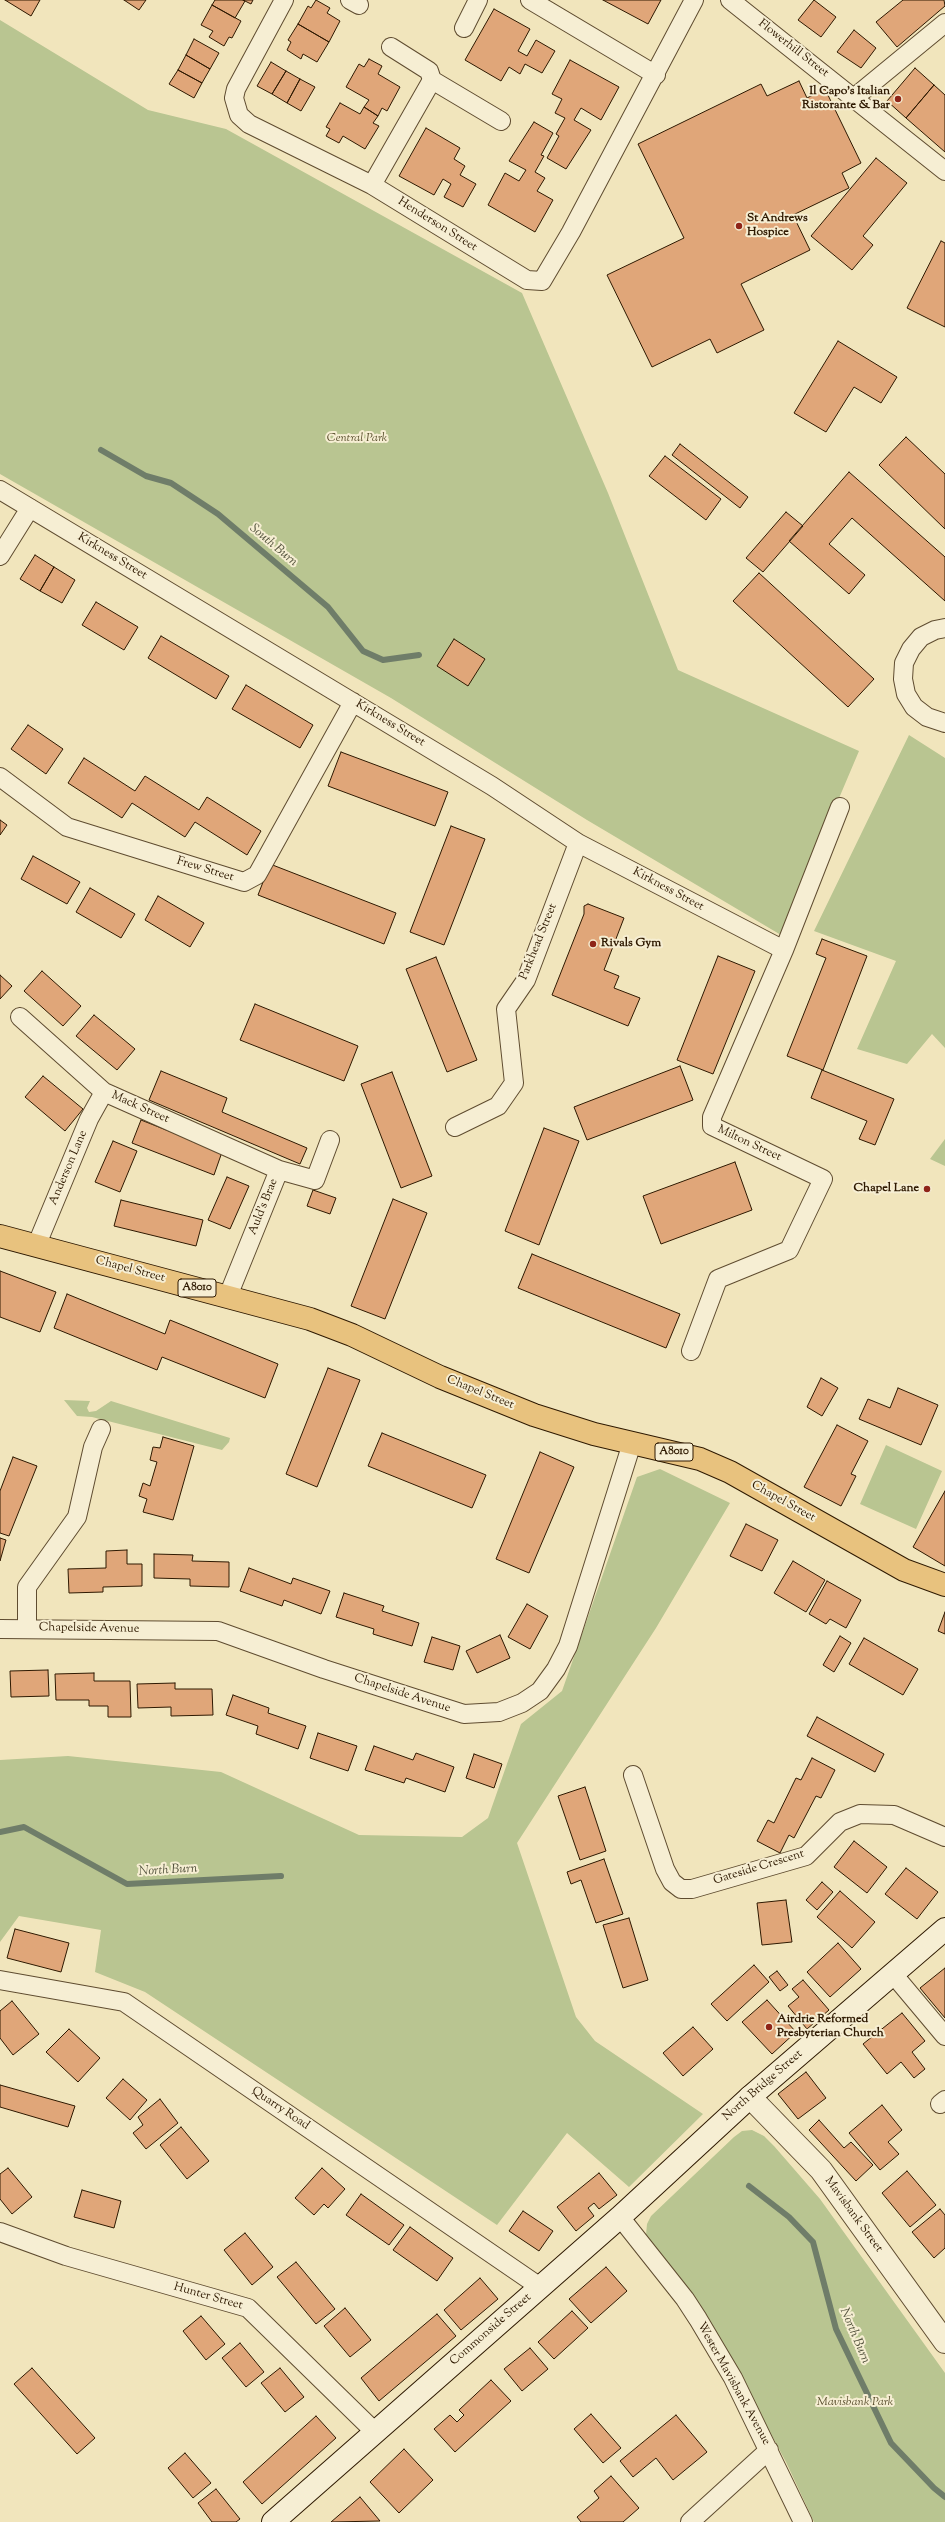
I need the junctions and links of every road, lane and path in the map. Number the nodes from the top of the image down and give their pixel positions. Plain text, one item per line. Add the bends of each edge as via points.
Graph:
1 (284, 0) edge
2 (478, 0) edge
3 (530, 0) edge
4 (694, 0) edge
5 (730, 0) edge
6 (945, 23) edge
7 (464, 28) dead end
8 (391, 47) dead end
9 (656, 75) junction
10 (432, 80) junction
11 (855, 97) junction
12 (501, 121) dead end
13 (945, 171) edge
14 (372, 185) junction
15 (0, 490) edge
16 (30, 508) junction
17 (0, 556) edge
18 (945, 628) edge
19 (354, 702) junction
20 (945, 723) edge
21 (0, 777) edge
22 (840, 807) dead end
23 (578, 843) junction
24 (784, 950) junction
25 (20, 1017) dead end
26 (104, 1092) junction
27 (455, 1127) dead end
28 (330, 1140) dead end
29 (279, 1170) junction
30 (0, 1236) edge
31 (37, 1244) junction
32 (228, 1296) junction
33 (691, 1351) dead end
34 (101, 1429) dead end
35 (632, 1443) junction
36 (945, 1585) edge
37 (27, 1628) junction
38 (0, 1629) edge
39 (633, 1774) dead end
40 (945, 1837) edge
41 (945, 1929) edge
42 (893, 1974) junction
43 (0, 1980) edge
44 (945, 2036) edge
45 (750, 2096) junction
46 (706, 2136) joint
47 (620, 2217) junction
48 (0, 2232) edge
49 (540, 2287) junction
50 (945, 2342) edge
51 (375, 2432) junction
52 (769, 2450) junction
53 (272, 2522) edge
54 (690, 2522) edge
55 (803, 2522) edge

1 - 14 street, Henderson Street via 236,89 234,98 237,111 249,124
2 - 7 street
3 - 9 street
4 - 9 street, Henderson Street
5 - 11 street, Flowerhill Street
6 - 11 street
8 - 10 street via 429,71
9 - 14 street, Henderson Street via 572,232 542,281 527,280
10 - 12 street
10 - 14 street
11 - 13 street, Flowerhill Street
15 - 16 street, Kirkness Street
16 - 17 street
16 - 19 street, Kirkness Street
18 - 20 street via 921,637 911,649 904,663 903,679 906,694 914,707 927,717
19 - 21 street, Frew Street via 257,875 244,882 67,827
19 - 23 street, Kirkness Street via 492,786
22 - 24 street, Milton Street
23 - 24 street, Kirkness Street
23 - 27 street, Parkhead Street via 526,980 506,1009 514,1083 498,1106
24 - 33 street, Milton Street via 712,1118 712,1126 823,1179 789,1250 718,1279
25 - 26 street, Mack Street
26 - 29 street, Mack Street
26 - 31 street, Anderson Lane
28 - 29 street, Auld's Brae via 315,1180
29 - 32 street, Auld's Brae
30 - 31 main road, Chapel Street / A8010
31 - 32 main road, Chapel Street / A8010
32 - 35 main road, Chapel Street / A8010 via 310,1319 352,1335 440,1377 534,1415
34 - 37 street via 93,1448 77,1517 27,1587
35 - 36 main road, Chapel Street / A8010 via 684,1454 717,1465 904,1570
35 - 37 street, Chapelside Avenue via 568,1646 540,1691 522,1703 499,1712 464,1714 324,1669 218,1631
37 - 38 street, Chapelside Avenue
39 - 40 street, Gateside Crescent via 665,1869 672,1882 681,1889 692,1889 806,1856 840,1822 860,1814 894,1815
41 - 42 main road, North Bridge Street
42 - 44 street
42 - 45 main road, North Bridge Street
43 - 49 street, Quarry Road via 124,2002
45 - 46 main road, North Bridge Street
45 - 50 main road, Mavisbank Street via 820,2170
46 - 47 main road, Commonside Street
47 - 49 main road, Commonside Street
47 - 52 street, Wester Mavisbank Avenue via 698,2319 733,2378
48 - 51 street, Hunter Street via 66,2256 248,2308
49 - 51 main road, Commonside Street
51 - 53 main road, Commonside Street
52 - 54 street
52 - 55 street, Wester Mavisbank Avenue

